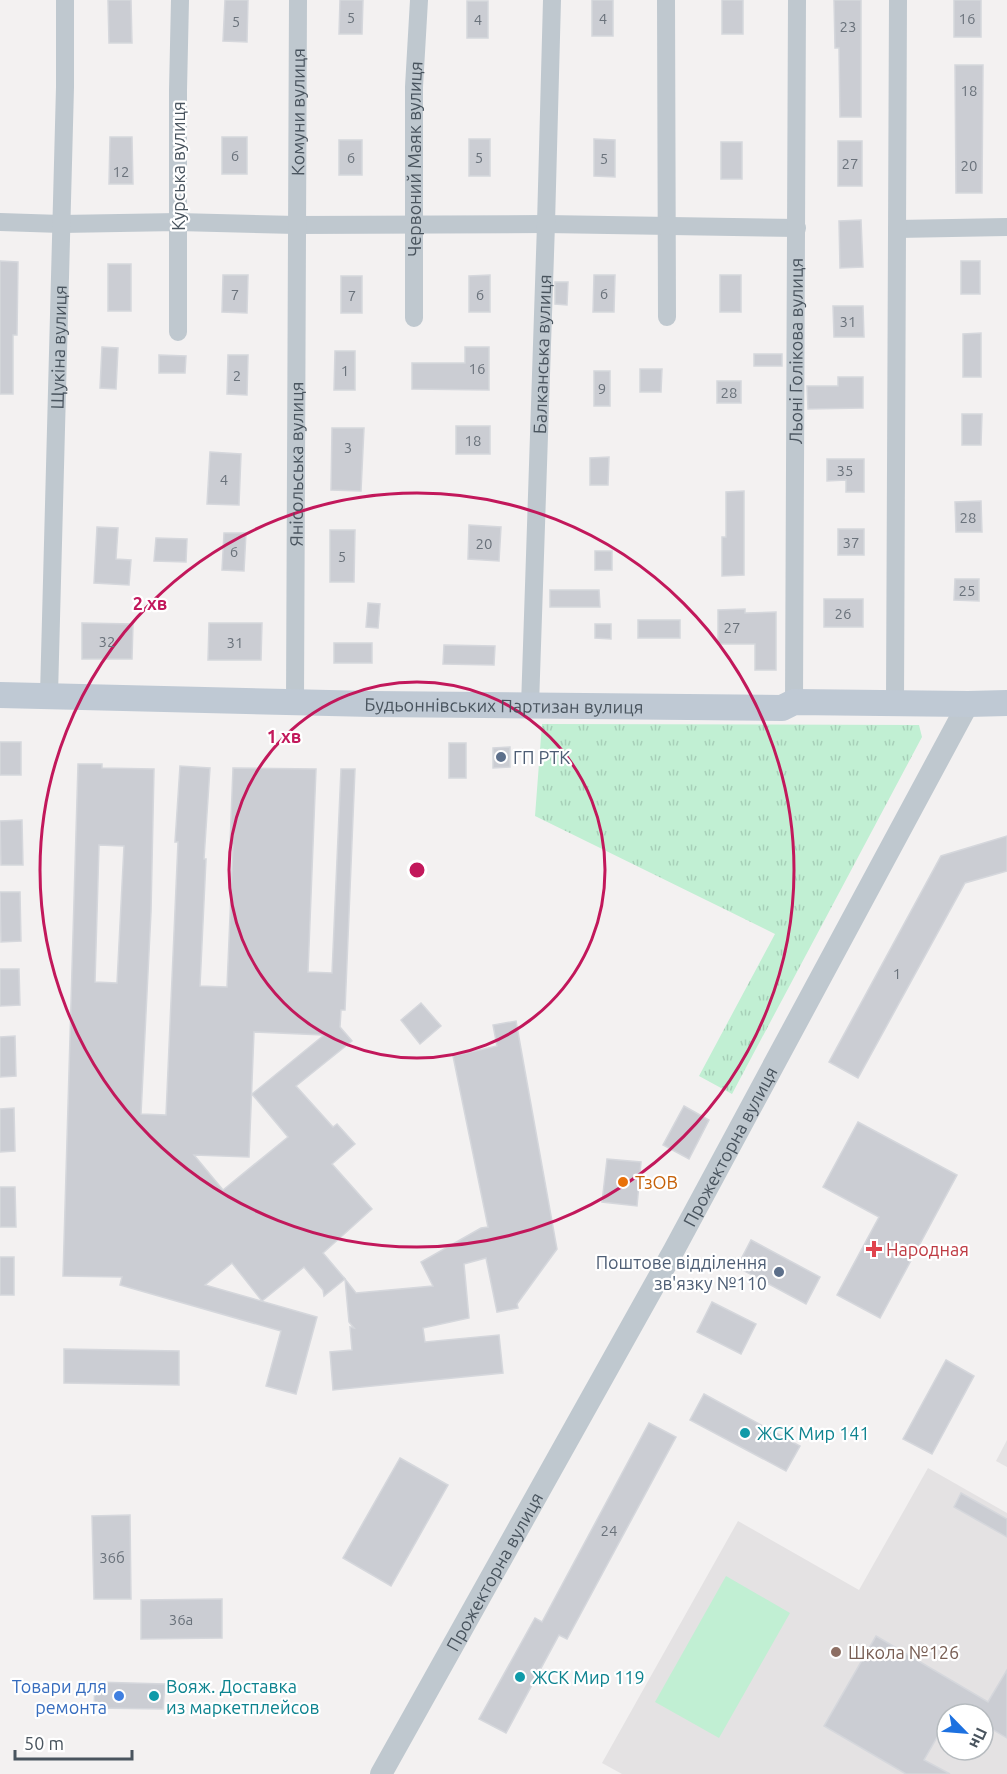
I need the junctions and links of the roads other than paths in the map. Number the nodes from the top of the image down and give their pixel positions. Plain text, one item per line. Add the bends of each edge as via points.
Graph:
1 (65, 0) edge
2 (180, 0) edge
3 (298, 0) edge
4 (419, 0) edge
5 (552, 0) edge
6 (666, 0) edge
7 (797, 0) edge
8 (898, 0) edge
9 (0, 222) edge
10 (178, 222) junction
11 (61, 224) junction
12 (546, 224) junction
13 (296, 225) junction
14 (413, 225) junction
15 (666, 226) junction
16 (1007, 227) edge
17 (797, 228) junction
18 (897, 229) junction
19 (667, 317) dead end
20 (414, 318) dead end
21 (178, 332) dead end
22 (0, 695) edge
23 (49, 695) junction
24 (295, 702) junction
25 (794, 702) junction
26 (895, 703) junction
27 (1007, 703) edge
28 (968, 704) junction
29 (530, 706) junction
30 (381, 1774) edge

1 - 11 street, Щукіна вулиця
2 - 10 street, Курська вулиця
3 - 13 street, Комуни вулиця
4 - 14 street, Червоний Маяк вулиця
5 - 12 street, Балканська вулиця
6 - 15 street
7 - 17 street, Льоні Голікова вулиця
8 - 18 street
9 - 11 street
10 - 11 street
10 - 13 street
10 - 21 street, Курська вулиця
11 - 23 street, Щукіна вулиця
12 - 14 street
12 - 15 street
12 - 29 street, Балканська вулиця
13 - 14 street
13 - 24 street, Янісольська вулиця
14 - 20 street, Червоний Маяк вулиця
15 - 17 street
15 - 19 street
16 - 18 street
17 - 25 street, Льоні Голікова вулиця
18 - 26 street
22 - 23 main road, Будьоннівських Партизан вулиця
23 - 24 main road, Будьоннівських Партизан вулиця
24 - 29 main road, Будьоннівських Партизан вулиця
25 - 26 main road, Будьоннівських Партизан вулиця
25 - 29 main road, Будьоннівських Партизан вулиця via 782,708
26 - 28 main road, Будьоннівських Партизан вулиця
27 - 28 main road, Будьоннівських Партизан вулиця
28 - 30 street, Прожекторна вулиця via 674,1250

